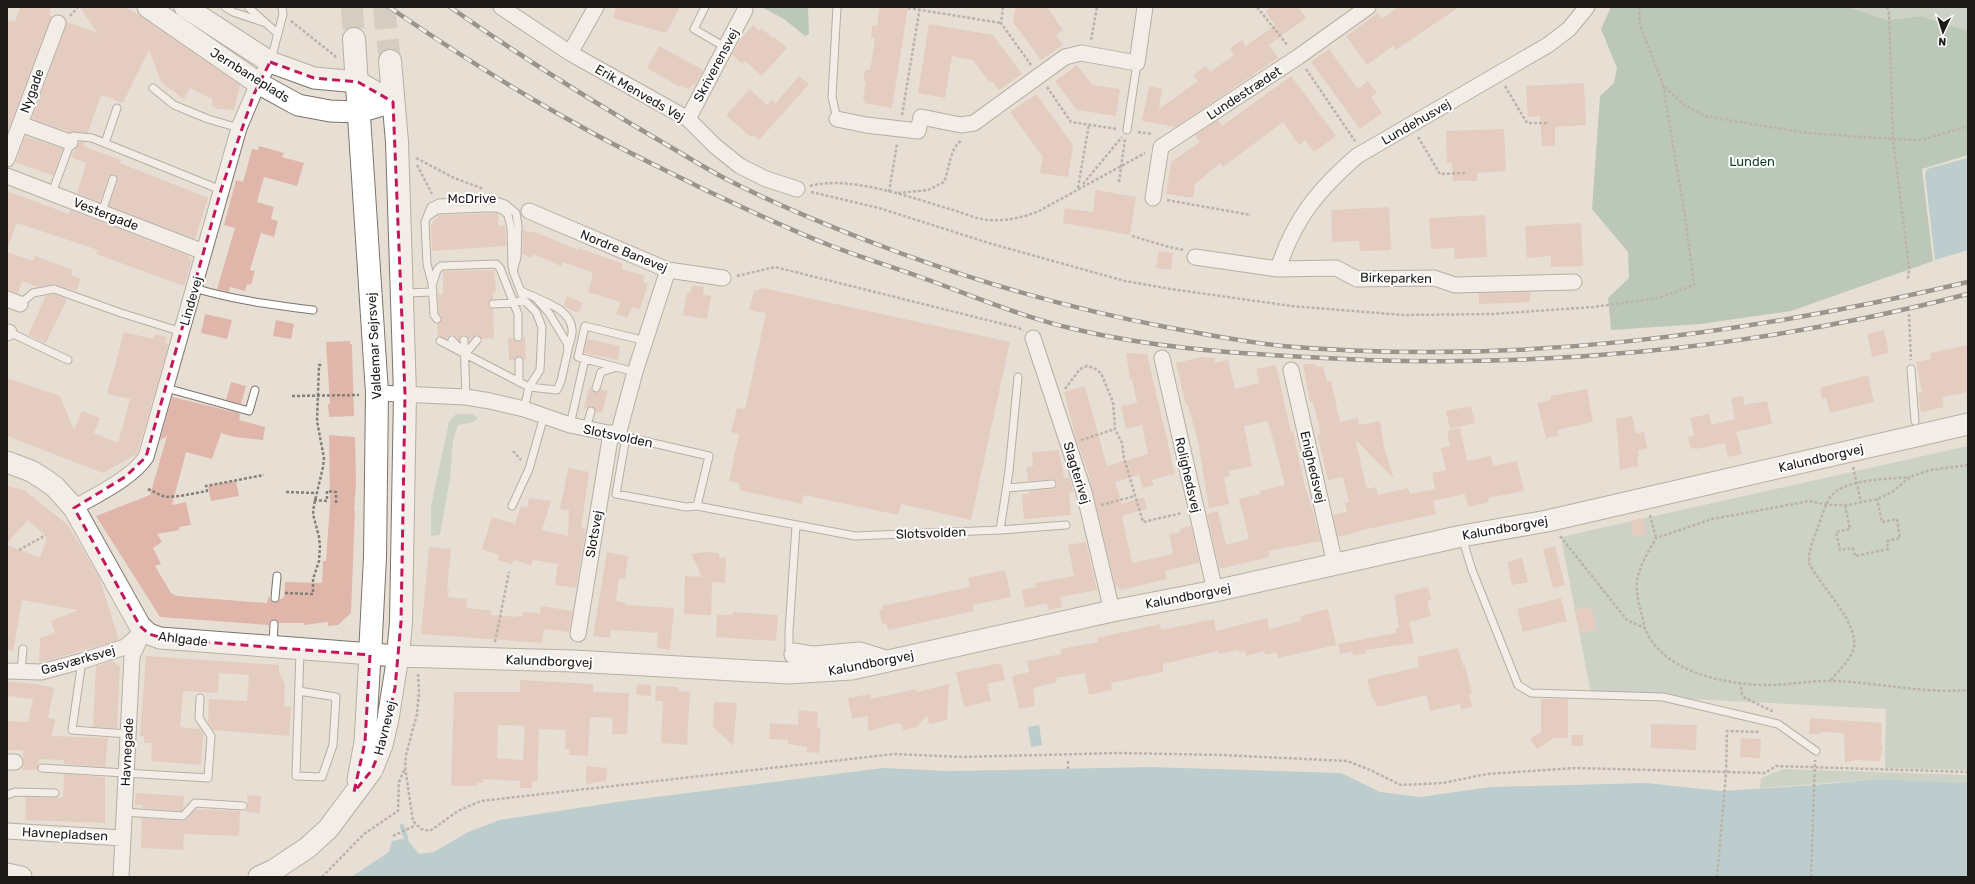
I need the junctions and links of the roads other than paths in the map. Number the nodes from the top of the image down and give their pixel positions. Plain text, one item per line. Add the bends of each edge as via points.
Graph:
1 (148, 7) edge
2 (185, 7) edge
3 (226, 7) edge
4 (248, 7) edge
5 (502, 7) edge
6 (596, 7) edge
7 (705, 7) edge
8 (837, 7) edge
9 (1145, 7) edge
10 (1368, 7) edge
11 (1587, 7) edge
12 (745, 10) dead end
13 (283, 11) edge
14 (263, 22) junction
15 (58, 23) dead end
16 (277, 33) junction
17 (354, 39) tunnel mouth
18 (725, 47) junction
19 (570, 53) junction
20 (390, 61) tunnel mouth
21 (270, 62) junction
22 (1137, 63) junction
23 (347, 81) junction
24 (258, 83) junction
25 (153, 88) dead end
26 (393, 102) junction
27 (117, 108) dead end
28 (359, 112) junction
29 (688, 119) junction
30 (837, 119) joint
31 (20, 124) junction
32 (239, 128) junction
33 (1127, 130) road end
34 (70, 142) junction
35 (105, 143) junction
36 (7, 159) edge
37 (7, 176) edge
38 (113, 179) dead end
39 (797, 189) road end
40 (221, 190) junction
41 (52, 193) junction
42 (1153, 198) road end
43 (529, 211) dead end
44 (102, 212) junction
45 (427, 217) junction
46 (204, 252) junction
47 (1192, 254) road end
48 (1278, 269) junction
49 (668, 270) junction
50 (513, 271) junction
51 (723, 278) road end
52 (1574, 282) dead end
53 (432, 283) junction
54 (194, 288) junction
55 (519, 289) junction
56 (432, 292) junction
57 (401, 293) junction
58 (535, 297) junction
59 (524, 300) junction
60 (13, 301) edge
61 (513, 303) junction
62 (493, 304) dead end
63 (313, 310) dead end
64 (437, 319) dead end
65 (182, 332) junction
66 (8, 333) edge
67 (518, 337) dead end
68 (1033, 338) road end
69 (452, 340) dead end
70 (464, 340) dead end
71 (477, 340) dead end
72 (440, 341) dead end
73 (646, 341) junction
74 (568, 350) junction
75 (465, 354) junction
76 (585, 358) junction
77 (1162, 358) dead end
78 (68, 360) dead end
79 (519, 361) dead end
80 (620, 368) junction
81 (1911, 369) road end
82 (1290, 370) dead end
83 (635, 372) junction
84 (1018, 376) dead end
85 (519, 382) junction
86 (529, 387) junction
87 (166, 388) junction
88 (596, 388) dead end
89 (255, 390) dead end
90 (368, 394) junction
91 (405, 394) junction
92 (466, 397) junction
93 (524, 409) junction
94 (591, 411) dead end
95 (544, 416) junction
96 (1915, 421) dead end
97 (1968, 424) edge
98 (570, 425) junction
99 (586, 429) junction
100 (618, 435) junction
101 (7, 462) edge
102 (1052, 484) dead end
103 (1006, 488) junction
104 (512, 506) dead end
105 (697, 506) junction
106 (74, 508) junction
107 (1066, 525) dead end
108 (796, 526) junction
109 (1000, 530) junction
110 (1462, 536) junction
111 (1335, 564) junction
112 (277, 576) dead end
113 (1215, 591) junction
114 (276, 595) road end
115 (1112, 611) junction
116 (274, 624) dead end
117 (144, 630) junction
118 (578, 634) dead end
119 (272, 647) junction
120 (23, 649) dead end
121 (300, 649) junction
122 (795, 654) joint
123 (370, 655) junction
124 (408, 657) junction
125 (82, 661) junction
126 (887, 662) junction
127 (14, 672) edge
128 (299, 692) junction
129 (200, 698) dead end
130 (128, 734) junction
131 (1816, 751) dead end
132 (42, 768) dead end
133 (126, 773) junction
134 (354, 792) junction
135 (55, 793) dead end
136 (7, 795) edge
137 (243, 806) dead end
138 (124, 812) junction
139 (7, 831) edge
140 (123, 838) junction
141 (7, 874) edge
142 (21, 877) edge
143 (121, 877) edge
144 (259, 877) edge

1 - 24 street, Jernbaneplads
2 - 21 street, Jernbaneplads
3 - 14 lane via 233,12
4 - 14 lane
5 - 19 street, Erik Menveds Vej
6 - 19 street
7 - 18 lane via 694,29
8 - 30 lane via 832,97
9 - 22 street
10 - 42 street, Lundestrædet via 1298,58 1161,147
11 - 48 street, Lundehusvej via 1569,29 1548,45 1363,153 1331,179 1300,218
12 - 18 street, Skriverensvej
13 - 16 lane
14 - 16 lane
15 - 31 street, Nygade
16 - 21 lane
17 - 23 main road, Valdemar Sejrsvej
18 - 29 street, Skriverensvej
19 - 29 street, Erik Menveds Vej
20 - 26 main road
21 - 23 street, Jernbaneplads via 314,78
21 - 24 street, Lindevej
22 - 30 street via 1081,53 1065,57 974,123 961,125 920,117 918,130
22 - 33 lane
23 - 26 street, Jernbaneplads
23 - 28 main road, Valdemar Sejrsvej
24 - 28 street, Jernbaneplads via 307,108
24 - 32 street, Lindevej
25 - 32 lane via 174,105
26 - 28 street, Jernbaneplads
26 - 57 main road
27 - 35 lane
28 - 90 main road, Valdemar Sejrsvej
29 - 39 street, Erik Menveds Vej via 740,166 766,179
31 - 34 street
31 - 36 street, Nygade
32 - 40 street, Lindevej
34 - 35 lane via 73,136 92,138
34 - 41 lane
35 - 40 lane
37 - 41 street, Vestergade
38 - 44 lane
40 - 46 street, Lindevej
41 - 44 street, Vestergade
43 - 49 street, Nordre Banevej
44 - 46 street, Vestergade
45 - 50 lane, McDrive via 437,210 497,208 504,211 508,215 511,228
45 - 50 lane via 431,207 437,204 493,200 512,208 516,213 518,226 517,257
45 - 53 lane via 427,264
46 - 54 street, Lindevej
47 - 48 street, Birkeparken
48 - 52 street, Birkeparken via 1336,268 1357,279 1434,278 1455,286
49 - 51 street, Nordre Banevej
49 - 73 street, Slotsvej
50 - 55 lane
53 - 56 lane
53 - 61 lane via 441,266 496,264 500,268
54 - 63 lane via 253,302
54 - 65 street, Lindevej
55 - 58 lane
55 - 59 lane
56 - 57 lane
56 - 64 lane via 434,316
57 - 91 main road
58 - 74 lane via 543,304 565,337
58 - 74 lane via 564,313 572,330
59 - 61 lane
59 - 86 lane via 536,312 542,327 540,370
60 - 65 lane via 33,293 54,289
61 - 62 lane
61 - 67 lane via 518,314
65 - 87 street, Lindevej
66 - 78 lane
68 - 115 street, Slagterivej via 1088,508
69 - 75 lane
70 - 75 lane
71 - 75 lane
72 - 75 lane
73 - 76 lane via 585,326 578,357
73 - 83 street, Slotsvej
74 - 86 lane via 561,381 556,390
75 - 85 lane
75 - 92 lane
76 - 80 lane
76 - 98 lane
77 - 113 street, Rolighedsvej
79 - 85 lane
80 - 83 lane
80 - 88 lane via 610,368 601,372
81 - 96 lane
82 - 111 street, Enighedsvej
83 - 100 street, Slotsvej
84 - 103 lane
85 - 86 lane
86 - 93 lane
87 - 89 lane via 249,412
87 - 106 street, Lindevej via 149,449 142,464
90 - 91 street, Slotsvolden
90 - 123 main road, Valdemar Sejrsvej via 375,557
91 - 92 street, Slotsvolden
91 - 124 main road via 401,622
92 - 93 street, Slotsvolden
93 - 95 street, Slotsvolden
94 - 99 lane
95 - 98 street, Slotsvolden
95 - 104 lane via 529,469
97 - 110 street, Kalundborgvej via 1546,521
98 - 99 street, Slotsvolden
99 - 100 street, Slotsvolden
100 - 105 lane via 616,494 686,507
100 - 105 lane, Slotsvolden via 709,456
100 - 118 street, Slotsvej
101 - 106 street, Ahlgade via 44,479
102 - 103 lane
103 - 109 lane
105 - 108 lane, Slotsvolden
106 - 117 street, Ahlgade
107 - 109 lane, Slotsvolden
108 - 109 lane, Slotsvolden via 855,536
108 - 122 lane via 789,642 791,652
110 - 111 street, Kalundborgvej
110 - 131 lane via 1472,570 1518,685 1524,690 1531,693 1662,697 1778,724
111 - 113 street, Kalundborgvej
112 - 114 lane
113 - 115 street, Kalundborgvej
115 - 126 street, Kalundborgvej
116 - 119 lane
117 - 119 street, Ahlgade via 166,640
117 - 125 street, Gasværksvej via 125,647
117 - 130 street, Havnegade via 132,656
119 - 121 street, Ahlgade
120 - 127 lane
121 - 123 street, Ahlgade
121 - 128 lane
122 - 126 street via 813,657 860,653
123 - 124 street, Ahlgade
123 - 134 street, Havnevej via 365,742
124 - 126 street, Kalundborgvej via 573,661 788,674 846,670
124 - 134 street, Havnevej via 372,770
125 - 127 street, Gasværksvej via 41,672
125 - 130 lane via 72,730
128 - 128 lane via 296,776 322,777 333,745 336,697
129 - 133 lane via 199,718 211,736 208,778
130 - 133 street, Havnegade
132 - 133 lane
133 - 138 street, Havnegade
134 - 144 street, Havnevej via 346,807 328,829 307,848
135 - 136 lane via 16,792
137 - 138 lane via 195,803 183,816
138 - 140 street, Havnegade
139 - 140 street, Havnepladsen
140 - 143 street, Havnegade
141 - 142 street

